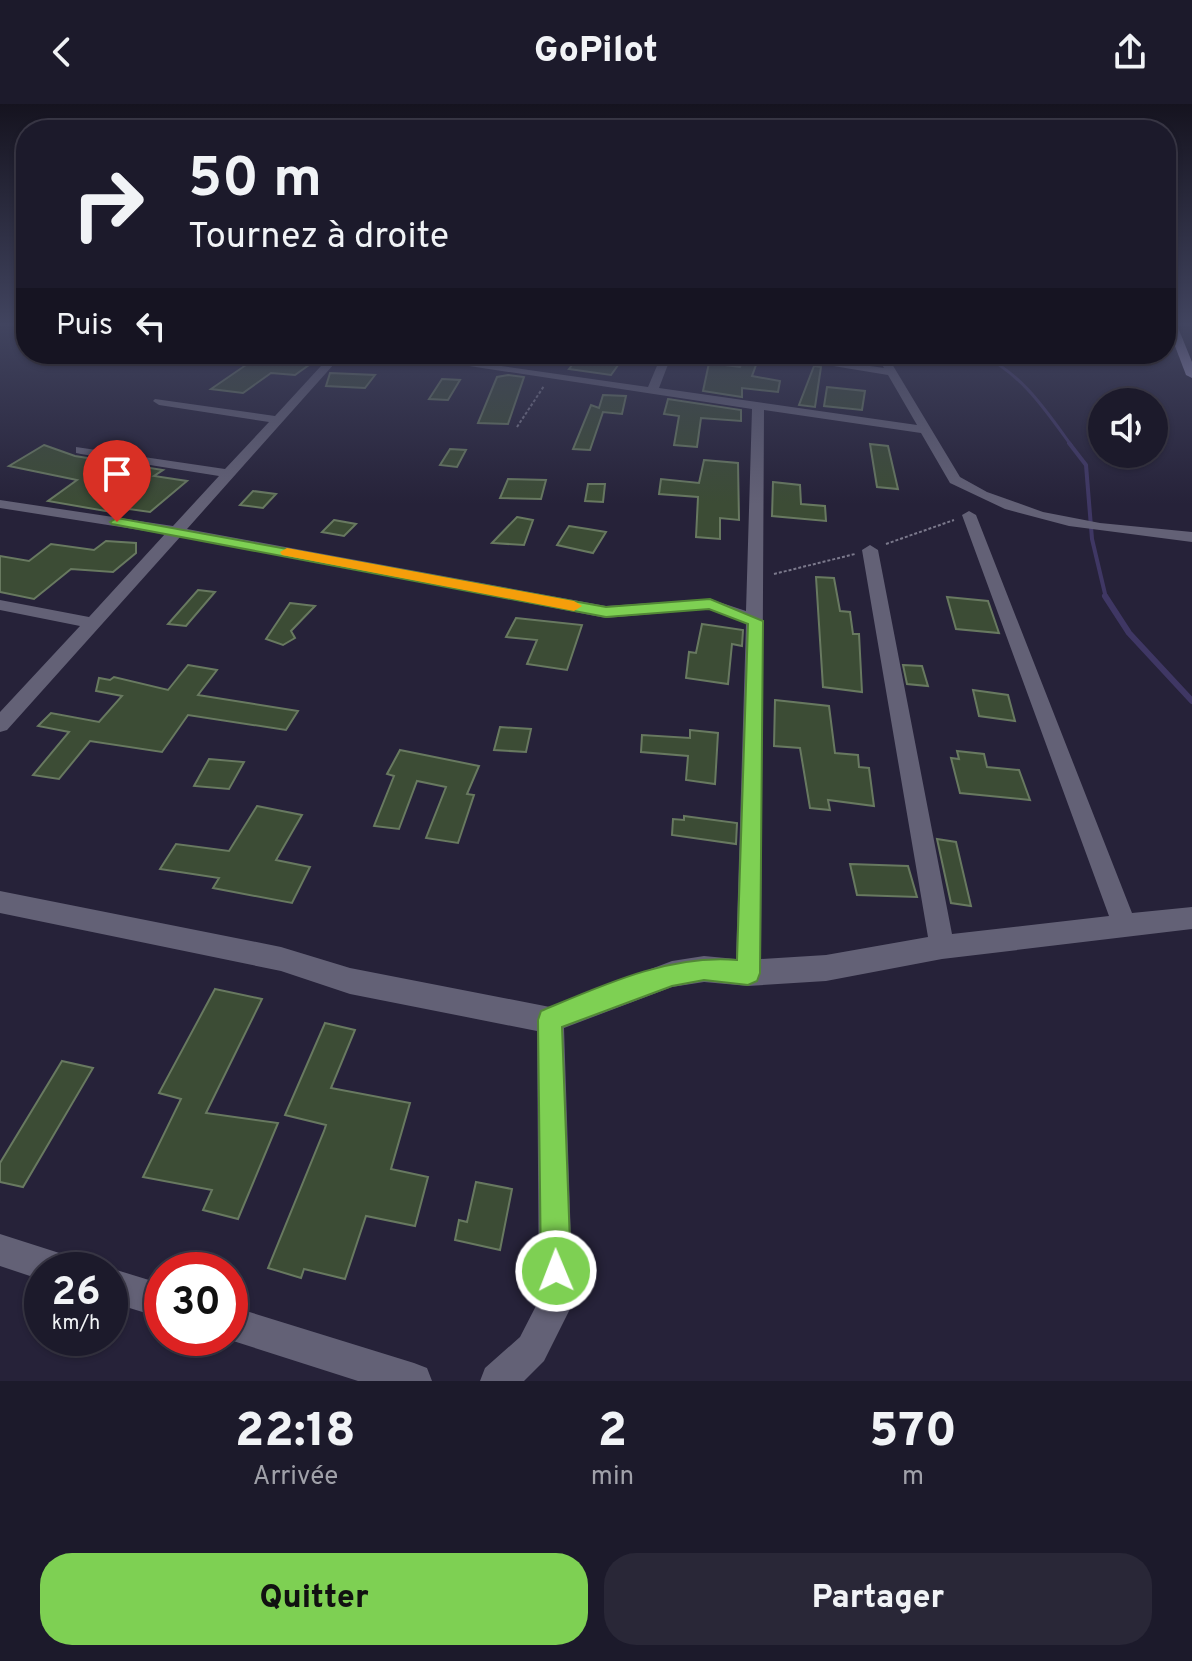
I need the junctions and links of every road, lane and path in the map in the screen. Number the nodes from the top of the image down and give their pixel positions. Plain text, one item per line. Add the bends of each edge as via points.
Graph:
1 (310, 385) edge
2 (544, 385) edge
3 (608, 385) edge
4 (655, 385) edge
5 (898, 385) edge
6 (652, 391) junction
7 (159, 401) dead end
8 (758, 406) junction
9 (278, 420) junction
10 (517, 427) dead end
11 (925, 430) junction
12 (81, 450) dead end
13 (228, 474) junction
14 (0, 504) edge
15 (969, 515) joint
16 (176, 531) junction
17 (1192, 537) edge
18 (870, 550) junction
19 (758, 578) junction
20 (0, 605) edge
21 (756, 621) junction
22 (93, 623) junction
23 (4, 717) edge
24 (0, 902) edge
25 (1192, 918) edge
26 (1126, 928) junction
27 (942, 947) junction
28 (748, 973) junction
29 (550, 1020) junction
30 (0, 1250) edge
31 (24, 1258) edge
32 (248, 1329) edge
33 (414, 1381) edge
34 (498, 1381) edge

1 - 9 street
2 - 10 path
3 - 6 street
4 - 6 street
5 - 11 street
6 - 8 street
7 - 9 street
8 - 11 street
8 - 19 street
9 - 13 street
11 - 17 street via 955,480 998,503 1060,520
12 - 13 street
13 - 16 street
14 - 16 street
15 - 18 path
15 - 26 street
16 - 21 street via 606,612 710,604
16 - 22 street
18 - 19 path
18 - 27 street
19 - 21 street
20 - 22 street
21 - 28 street
22 - 23 street
24 - 29 street
25 - 26 street
26 - 27 street
27 - 28 street via 826,968
28 - 29 street via 704,969 672,974
29 - 34 street via 556,1303 532,1349
30 - 31 street
32 - 33 street

